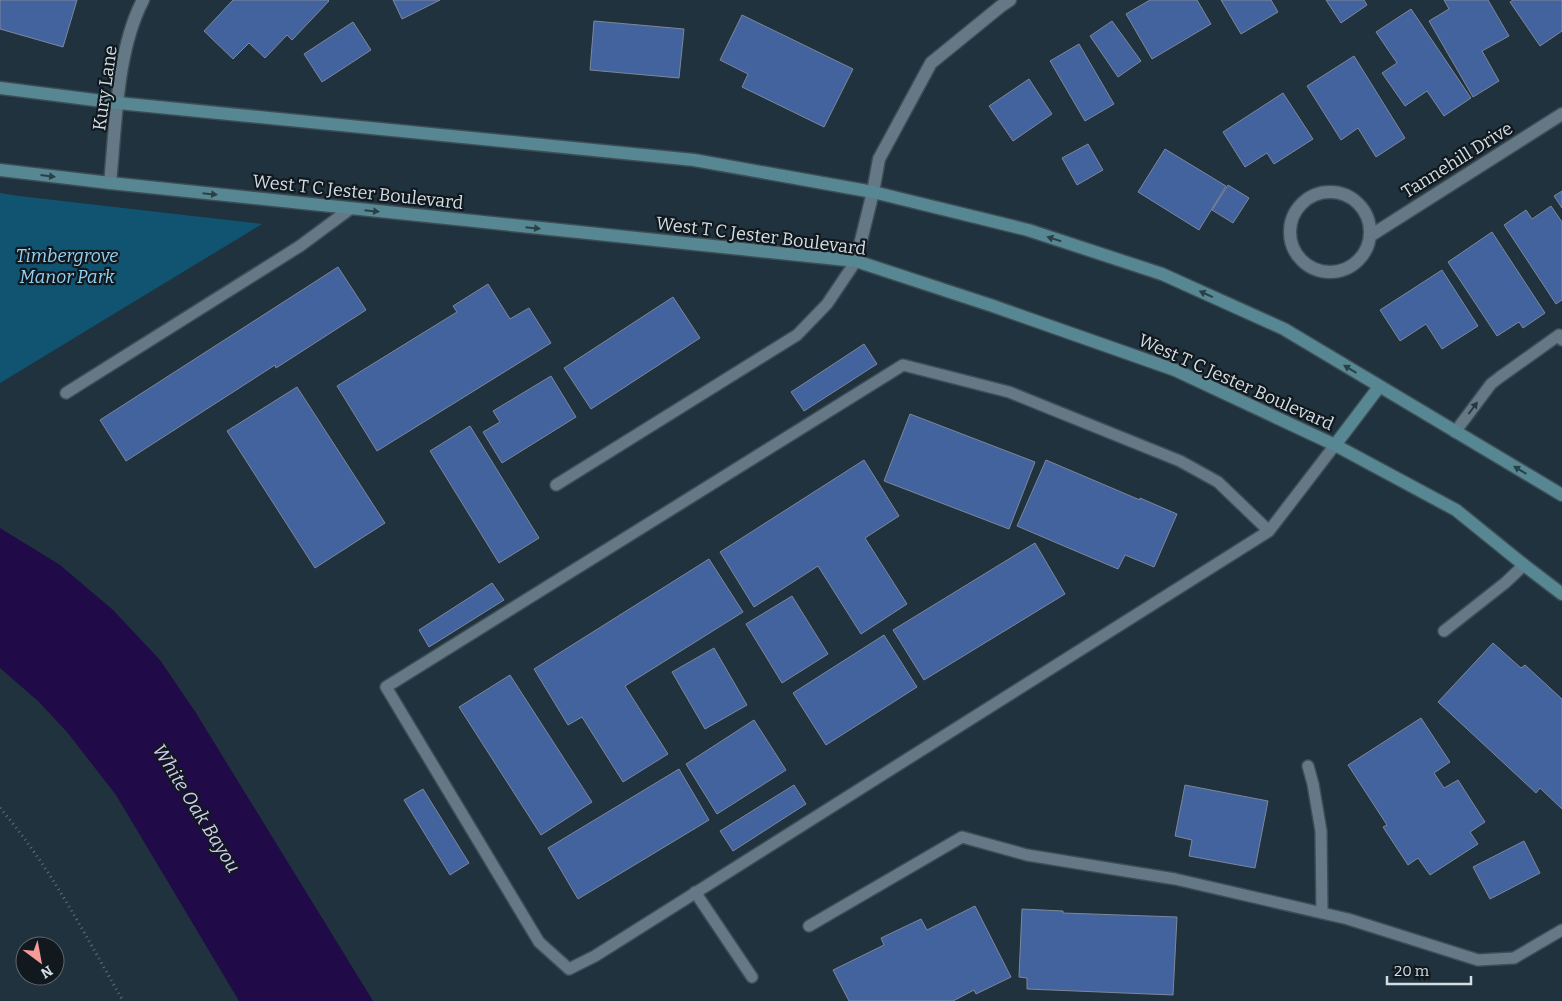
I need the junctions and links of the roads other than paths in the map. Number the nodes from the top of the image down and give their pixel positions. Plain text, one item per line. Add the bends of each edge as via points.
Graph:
1 (143, 0) edge
2 (1010, 0) edge
3 (0, 88) edge
4 (118, 103) junction
5 (1562, 114) edge
6 (0, 170) edge
7 (110, 183) junction
8 (873, 192) junction
9 (350, 209) junction
10 (1370, 236) junction
11 (856, 261) junction
12 (1562, 340) edge
13 (1379, 386) junction
14 (66, 393) dead end
15 (1455, 432) junction
16 (1336, 445) junction
17 (556, 485) dead end
18 (1562, 495) edge
19 (1269, 531) junction
20 (1524, 565) junction
21 (1562, 594) edge
22 (1444, 631) dead end
23 (1308, 766) dead end
24 (695, 892) junction
25 (1322, 913) junction
26 (809, 926) dead end
27 (1562, 930) edge
28 (752, 977) dead end

1 - 4 street, Kury Lane via 135,16
2 - 8 street via 931,63 879,159
3 - 4 main road
4 - 7 street, Kury Lane
4 - 8 main road via 694,160
5 - 10 street, Tannehill Drive
6 -> 7 main road, West T C Jester Boulevard
7 -> 9 main road, West T C Jester Boulevard
8 - 11 street
13 -> 8 main road via 1284,329 1162,274 1028,230
9 -> 11 main road, West T C Jester Boulevard
9 - 14 lane via 300,246
10 - 10 street via 1367,215 1358,202 1344,194 1329,192 1314,196 1301,205 1292,218 1290,234 1294,249 1303,262 1317,270 1347,269 1360,260
11 - 16 main road, West T C Jester Boulevard via 1174,370
11 - 17 lane via 827,304 797,334
15 -> 12 lane via 1500,376 1560,336
13 - 15 main road
13 - 16 main road
18 -> 15 main road
16 - 19 lane
16 - 20 main road, West T C Jester Boulevard via 1456,510
19 - 24 lane
19 - 24 lane via 1218,482 1180,461 1009,392 903,365 386,687 539,942 569,968 596,956
20 - 21 main road, West T C Jester Boulevard
20 - 22 lane
23 - 25 lane via 1321,831
24 - 28 lane
25 - 26 lane via 1175,879 1027,856 962,837
25 - 27 lane via 1478,960 1514,958

